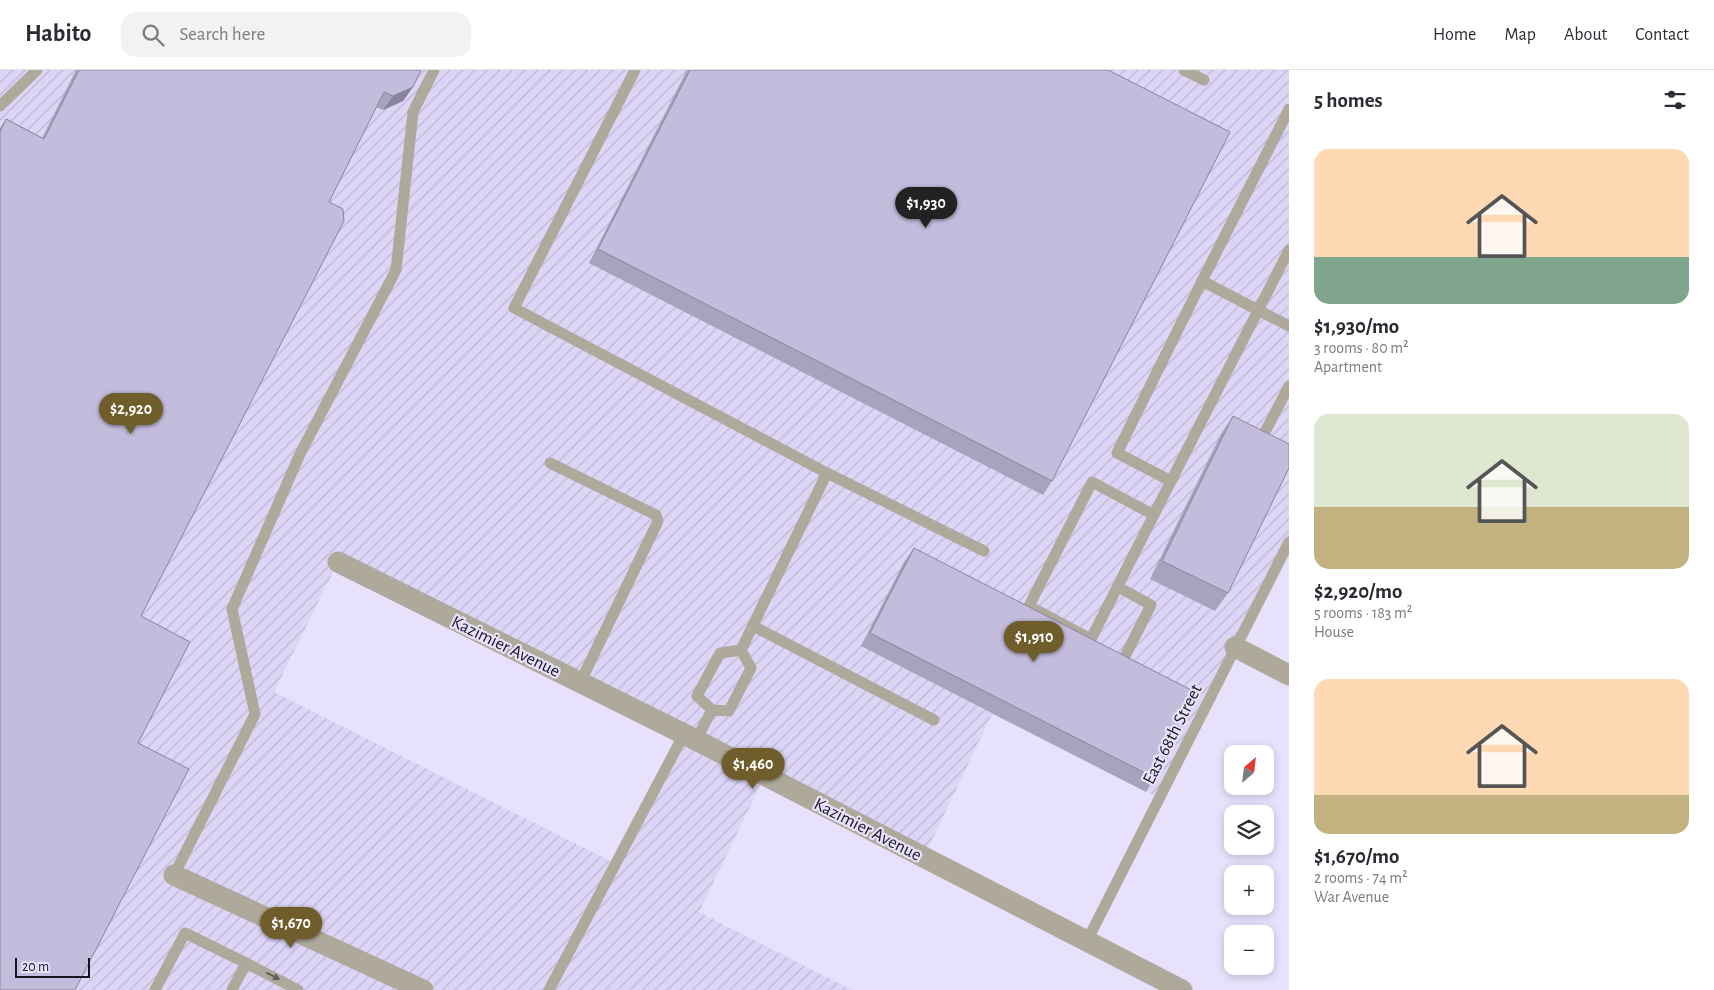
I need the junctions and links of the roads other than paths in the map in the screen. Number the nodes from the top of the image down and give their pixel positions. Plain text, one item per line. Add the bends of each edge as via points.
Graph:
1 (37, 70) edge
2 (434, 70) edge
3 (635, 70) edge
4 (1184, 70) edge
5 (1204, 80) dead end
6 (0, 106) edge
7 (1289, 109) edge
8 (1289, 250) edge
9 (1202, 282) junction
10 (1258, 310) junction
11 (1289, 326) edge
12 (1289, 386) edge
13 (1266, 430) edge
14 (550, 463) dead end
15 (827, 473) junction
16 (1171, 481) junction
17 (1154, 515) junction
18 (1289, 542) edge
19 (984, 551) dead end
20 (338, 562) dead end
21 (1118, 587) junction
22 (753, 626) junction
23 (1235, 647) junction
24 (741, 650) junction
25 (1121, 664) edge
26 (1289, 675) edge
27 (580, 683) junction
28 (712, 710) junction
29 (934, 720) dead end
30 (690, 737) junction
31 (174, 875) joint
32 (1087, 941) junction
33 (246, 963) junction
34 (155, 990) edge
35 (232, 990) edge
36 (298, 990) edge
37 (423, 990) edge
38 (550, 990) edge
39 (1182, 990) edge

1 - 6 lane
2 - 31 lane via 413,112 396,270 300,454 232,609 256,714
3 - 15 lane via 514,308
4 - 5 lane
7 - 9 lane
8 - 10 lane
9 - 10 lane
9 - 16 lane via 1117,453
10 - 11 lane
10 - 16 lane
12 - 13 lane
14 - 27 lane via 656,515 658,521
15 - 19 lane
15 - 22 lane
16 - 17 lane
17 - 21 lane
17 - 21 lane via 1092,482 1029,606 1091,639
18 - 23 lane, East 68th Street
20 - 27 street, Kazimier Avenue
21 - 25 lane via 1151,605
22 - 24 lane
22 - 29 lane
23 - 26 street
23 - 32 lane, East 68th Street
24 - 28 lane via 751,668 729,711
24 - 28 lane via 720,653 697,696
27 - 30 street, Kazimier Avenue
28 - 30 lane
30 - 32 street, Kazimier Avenue
30 - 38 lane
31 - 37 street
32 - 39 street, Kazimier Avenue
33 - 34 lane via 185,933
33 - 35 lane
33 -> 36 lane

